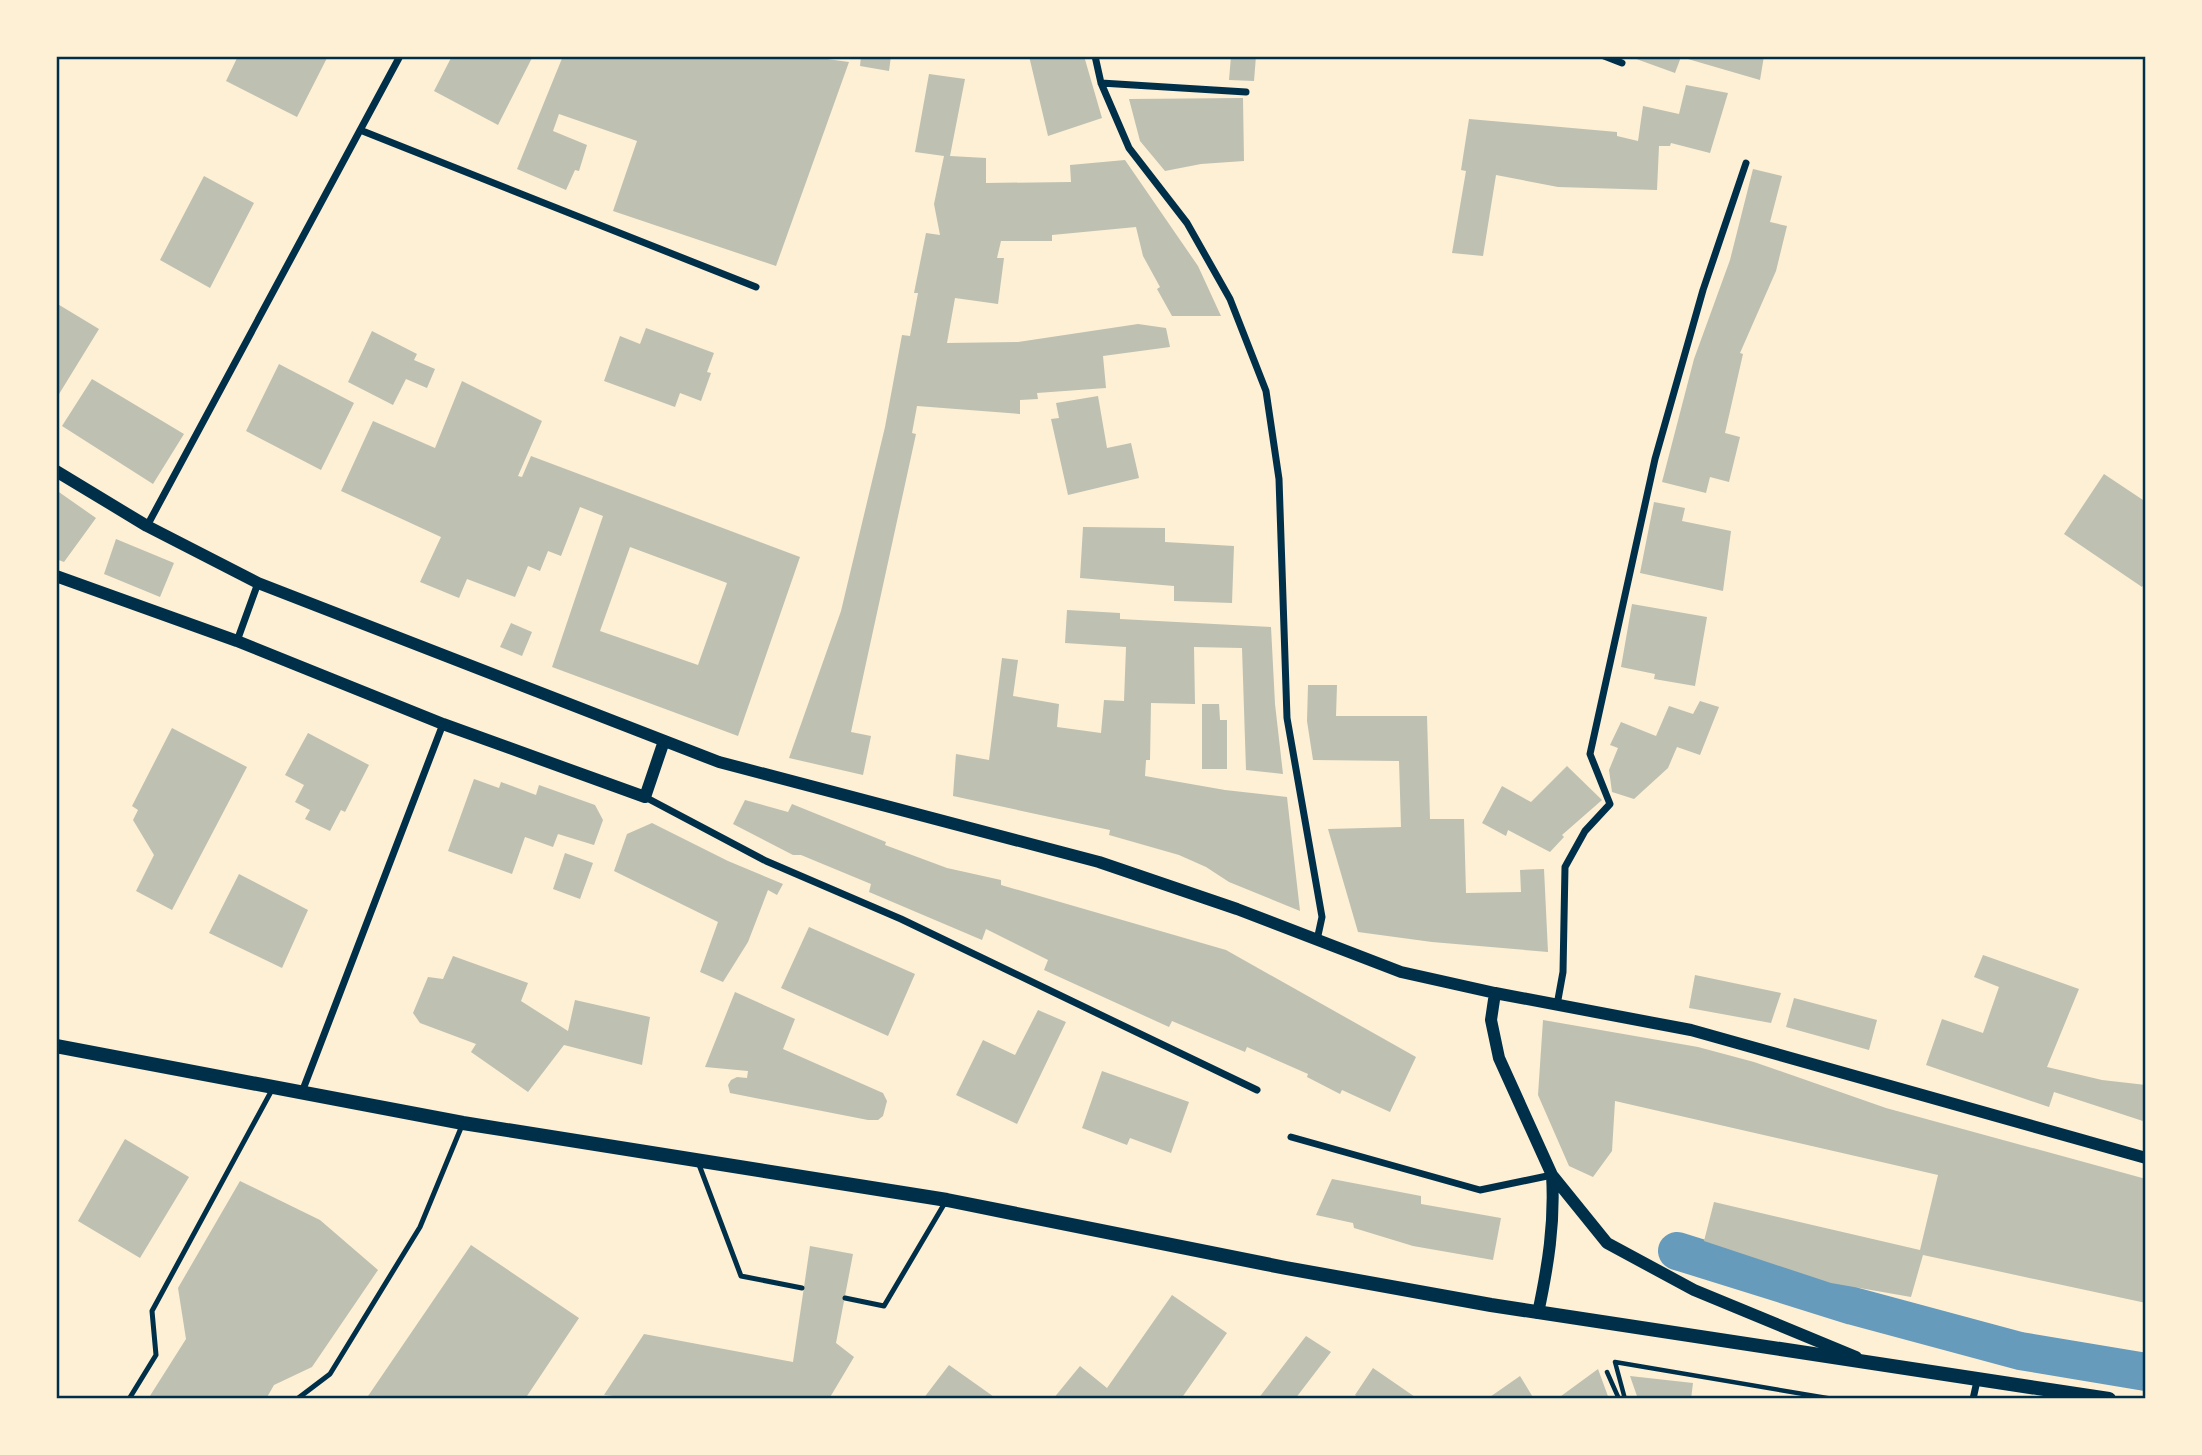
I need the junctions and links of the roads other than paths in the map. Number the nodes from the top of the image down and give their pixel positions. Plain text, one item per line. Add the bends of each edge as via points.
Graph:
1 (400, 56) edge
2 (1095, 56) edge
3 (1604, 56) edge
4 (1622, 63) dead end
5 (1101, 83) junction
6 (1245, 92) dead end
7 (360, 130) junction
8 (1746, 163) dead end
9 (756, 287) dead end
10 (56, 471) edge
11 (147, 526) junction
12 (56, 576) edge
13 (258, 583) junction
14 (237, 640) junction
15 (443, 724) junction
16 (664, 741) junction
17 (645, 797) junction
18 (1317, 940) junction
19 (1494, 993) junction
20 (1557, 1005) junction
21 (56, 1046) edge
22 (273, 1088) junction
23 (1257, 1090) dead end
24 (302, 1093) junction
25 (463, 1123) junction
26 (1291, 1137) dead end
27 (2146, 1157) edge
28 (698, 1162) junction
29 (1552, 1175) junction
30 (947, 1200) junction
31 (803, 1288) dead end
32 (845, 1298) dead end
33 (1538, 1313) junction
34 (1863, 1360) junction
35 (1977, 1381) junction
36 (129, 1399) edge
37 (297, 1399) edge
38 (1973, 1399) edge
39 (2109, 1399) edge

1 - 7 street
2 - 5 street
3 - 4 street
5 - 6 street
5 - 18 street via 1129,148 1187,223 1230,299 1266,391 1279,479 1287,718 1322,917
7 - 9 street
7 - 11 street
8 - 20 street via 1703,289 1655,459 1590,754 1610,804 1585,831 1565,867 1563,972
10 - 11 street
11 - 13 street
12 - 14 street
13 - 14 street
13 - 16 street
14 - 15 street
15 - 17 street
15 - 24 street
16 - 17 street
16 - 18 street via 719,762 1099,862
17 - 23 street via 766,861 901,919
18 - 19 street via 1401,972
19 - 20 street
19 - 29 street via 1491,1020 1499,1058
20 - 27 street via 1691,1030
21 - 22 main road
22 - 24 main road
22 - 36 lane via 152,1311 156,1355
24 - 25 main road
25 - 28 main road
25 - 37 lane via 420,1227 330,1374
26 - 29 street via 1480,1190
28 - 30 main road
28 - 31 lane via 741,1276
29 - 33 street via 1551,1247
29 - 34 street via 1607,1243 1694,1290
30 - 32 lane via 884,1306
30 - 33 main road
33 - 34 main road
34 - 35 main road
35 - 38 street
35 - 39 main road

